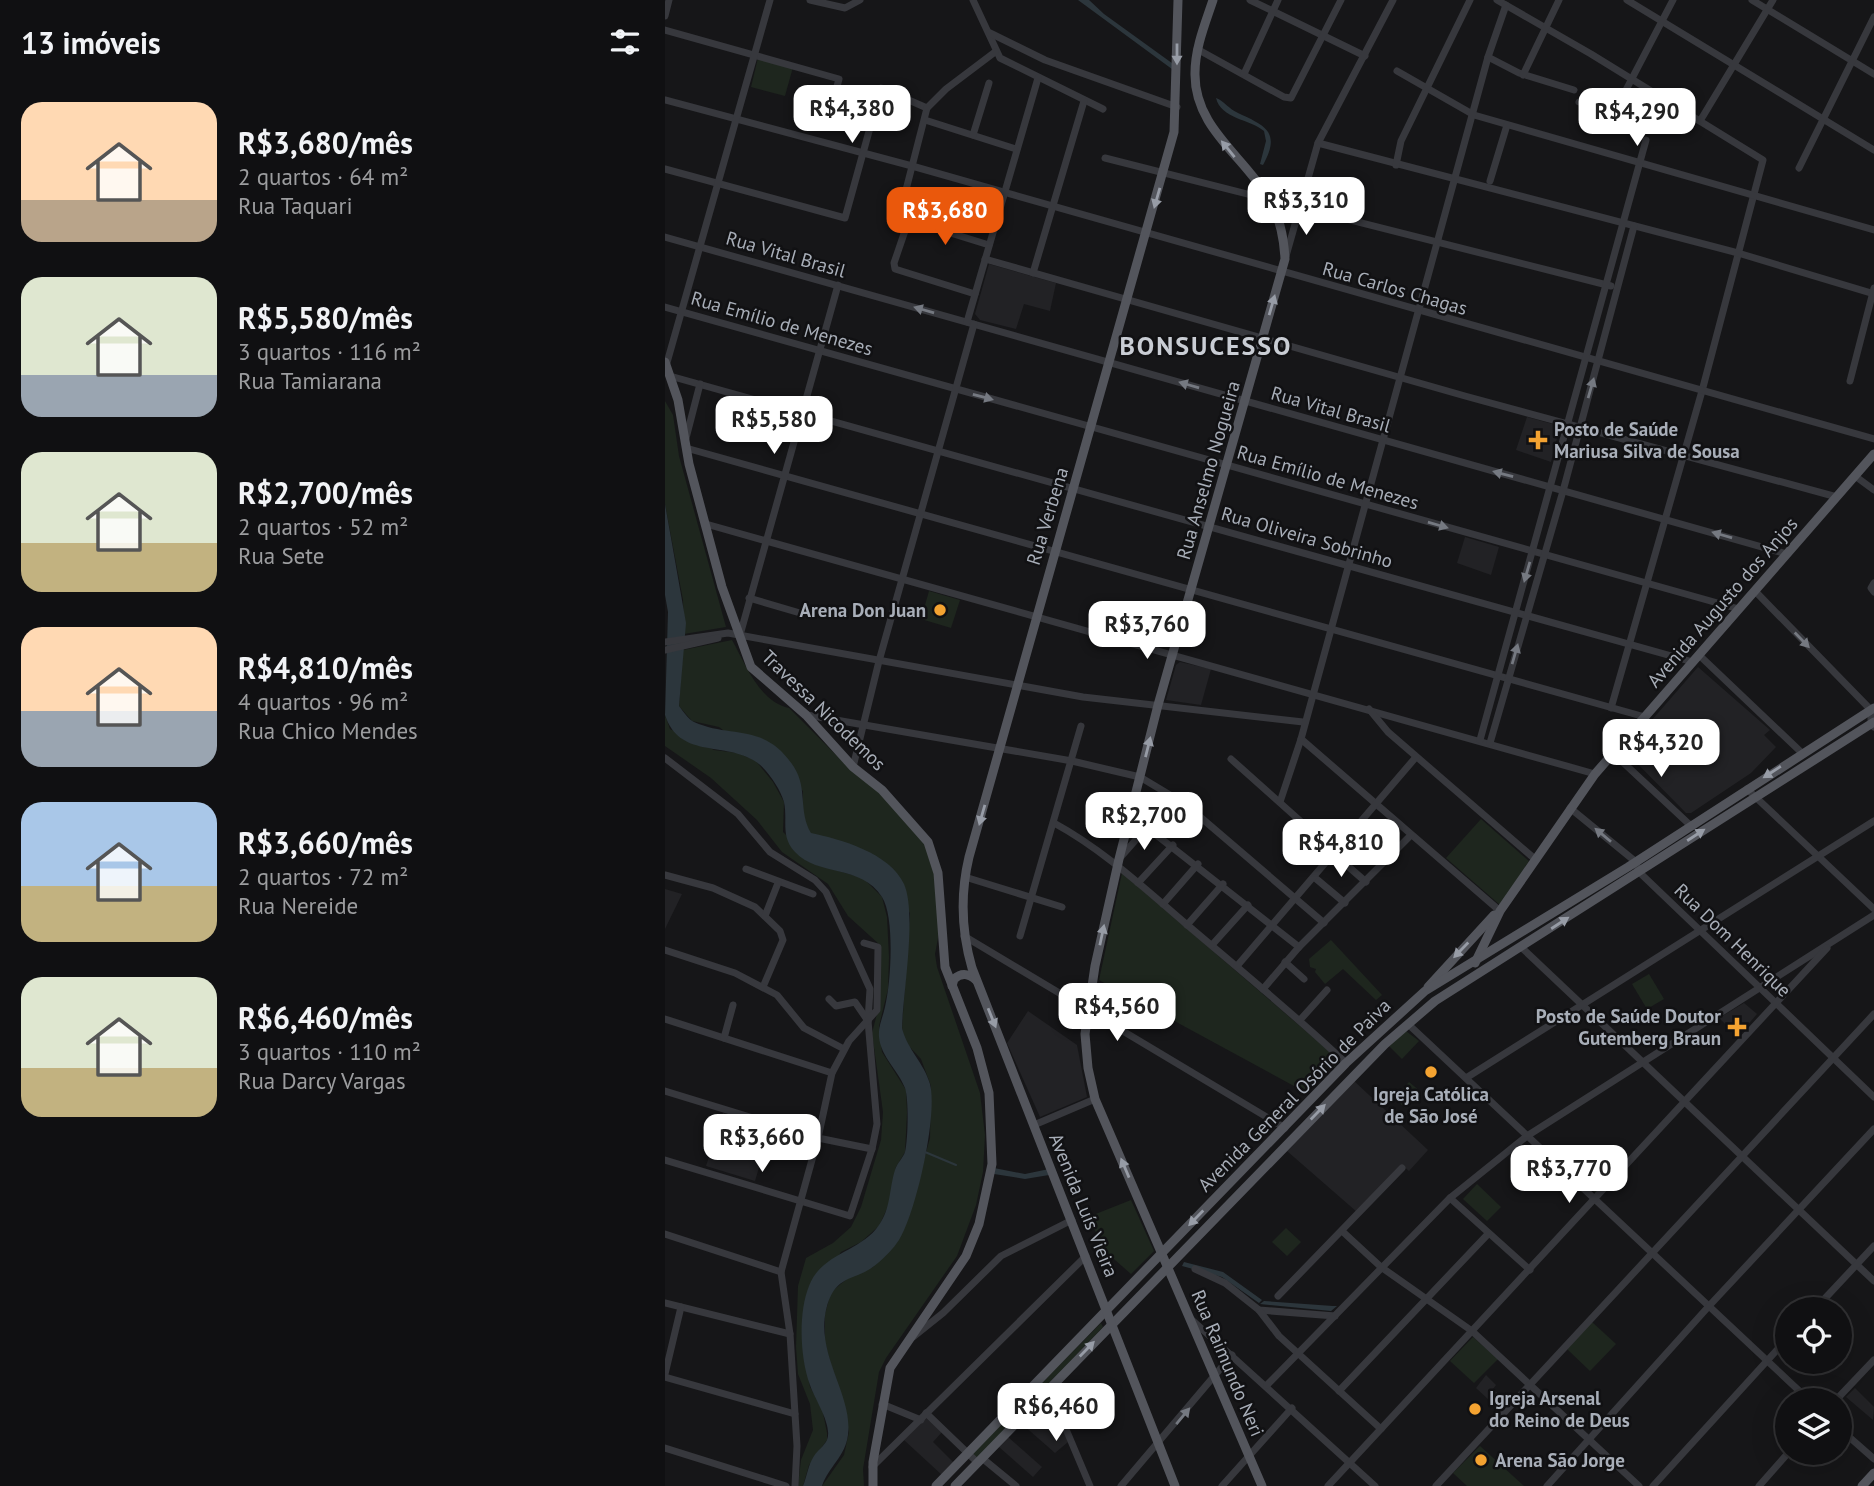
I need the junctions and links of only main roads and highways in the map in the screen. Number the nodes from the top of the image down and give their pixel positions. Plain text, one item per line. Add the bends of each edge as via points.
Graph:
1 (1178, 0) edge
2 (1213, 0) edge
3 (666, 364) edge
4 (1874, 454) edge
5 (1872, 709) edge
6 (1873, 725) edge
7 (1637, 867) junction
8 (1500, 911) junction
9 (964, 936) joint
10 (1475, 962) junction
11 (977, 981) junction
12 (1461, 985) junction
13 (952, 986) junction
14 (1425, 991) junction
15 (1162, 1254) junction
16 (1168, 1266) junction
17 (1107, 1311) junction
18 (1112, 1324) junction
19 (1874, 1473) edge
20 (873, 1486) edge
21 (936, 1486) edge
22 (955, 1486) edge
23 (1175, 1486) edge
24 (1262, 1486) edge
25 (1862, 1486) edge

1 -> 9 main road, Rua Verbena via 1174,132 965,877
15 -> 2 main road, Rua Anselmo Nogueira via 1095,1099 1086,1052 1088,1009 1130,813 1285,259 1270,201 1205,118 1196,92 1197,49
3 - 13 main road, Travessa Nicodemos via 722,587 751,667 882,790 930,847 938,873 943,957
4 - 8 main road, Avenida Augusto dos Anjos via 1595,774
5 -> 7 main road, Avenida General Osório de Paiva via 1690,825
7 -> 6 main road, Avenida General Osório de Paiva
7 - 10 main road, Avenida General Osório de Paiva
12 -> 7 main road, Avenida General Osório de Paiva
8 - 10 main road, Avenida Augusto dos Anjos
8 -> 14 main road, Avenida Augusto dos Anjos
9 - 11 main road, Avenida Luís Vieira
10 - 12 main road, Avenida Augusto dos Anjos
10 - 14 main road, Avenida General Osório de Paiva
11 - 13 main road via 962,974
11 -> 17 main road, Avenida Luís Vieira
16 -> 12 main road, Avenida General Osório de Paiva via 1385,1044
13 - 20 main road, Travessa Nicodemos via 989,1093 992,1164 979,1224 966,1256 890,1368 872,1467
14 -> 15 main road, Avenida General Osório de Paiva via 1346,1063
15 - 16 main road, Rua Raimundo Neri
15 - 17 main road, Avenida General Osório de Paiva
16 - 18 main road, Avenida General Osório de Paiva
16 - 24 main road, Rua Raimundo Neri
17 - 18 main road, Avenida Luís Vieira
17 - 21 main road, Avenida General Osório de Paiva
22 -> 18 main road, Avenida General Osório de Paiva
18 - 23 main road, Avenida Luís Vieira
19 - 25 main road

